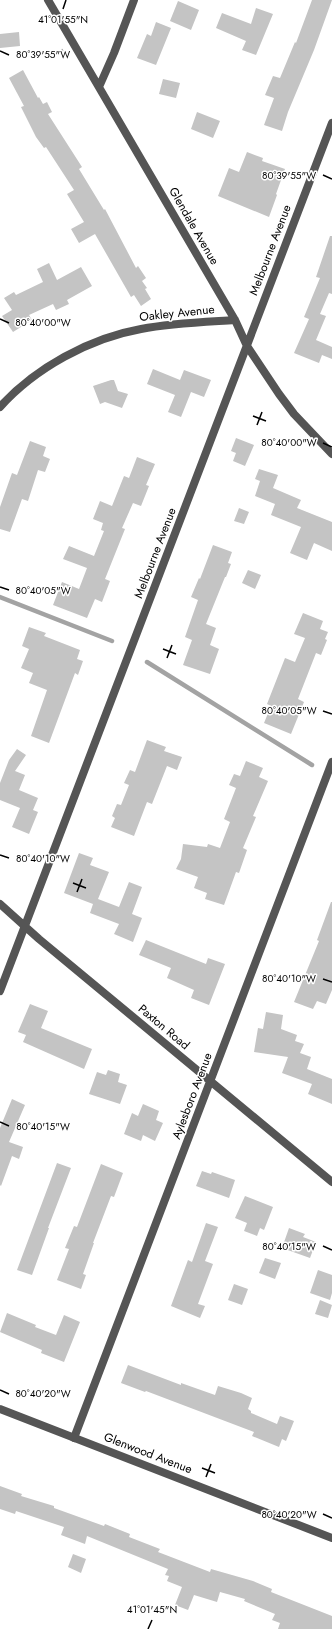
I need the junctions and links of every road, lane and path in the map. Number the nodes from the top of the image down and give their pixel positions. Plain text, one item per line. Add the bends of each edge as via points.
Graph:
1 (48, 0) edge
2 (134, 0) edge
3 (99, 87) junction
4 (332, 123) edge
5 (235, 320) junction
6 (247, 346) junction
7 (0, 407) edge
8 (332, 454) edge
9 (332, 762) edge
10 (0, 904) edge
11 (25, 926) junction
12 (0, 991) edge
13 (210, 1081) junction
14 (332, 1182) edge
15 (0, 1409) edge
16 (74, 1438) junction
17 (332, 1538) edge

1 - 3 street, Glendale Avenue
2 - 3 street
3 - 5 street, Glendale Avenue
4 - 6 street, Melbourne Avenue
5 - 6 street, Glendale Avenue
5 - 7 street, Oakley Avenue via 171,324 112,337 85,347 54,364 19,389
6 - 8 street, Glendale Avenue via 294,414
6 - 11 street, Melbourne Avenue
9 - 13 street, Aylesboro Avenue
10 - 11 street, Paxton Road
11 - 12 street, Melbourne Avenue
11 - 13 street, Paxton Road
13 - 14 street, Paxton Road
13 - 16 street, Aylesboro Avenue
15 - 16 street, Glenwood Avenue
16 - 17 street, Glenwood Avenue

